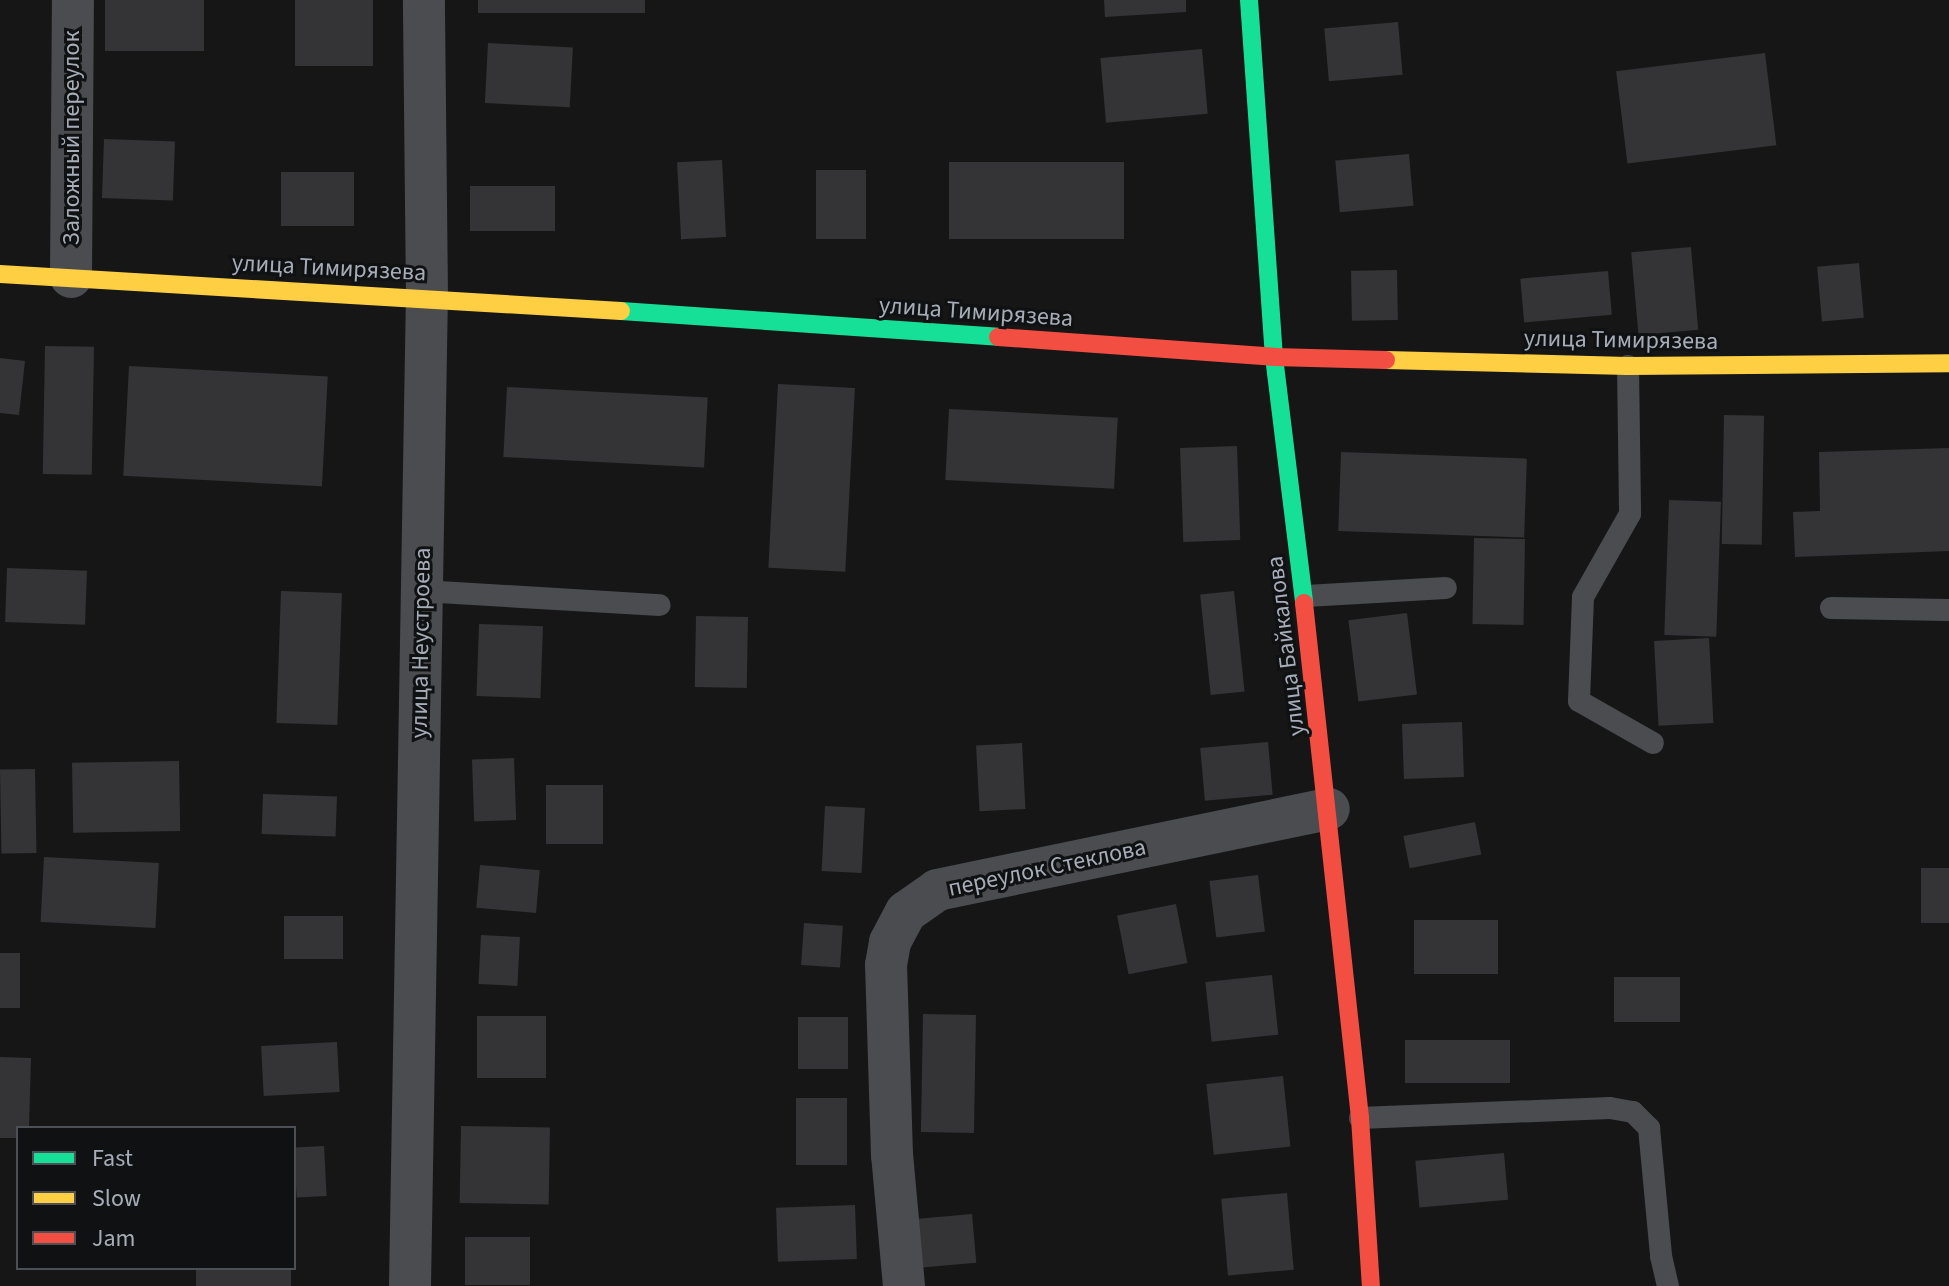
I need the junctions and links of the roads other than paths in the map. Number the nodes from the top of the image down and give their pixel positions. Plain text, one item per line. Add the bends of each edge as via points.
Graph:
1 (73, 0) edge
2 (424, 0) edge
3 (1249, 0) edge
4 (0, 274) edge
5 (71, 277) junction
6 (427, 297) junction
7 (1274, 357) junction
8 (1949, 363) edge
9 (1628, 366) junction
10 (1446, 588) dead end
11 (422, 591) junction
12 (1306, 596) junction
13 (660, 605) dead end
14 (1831, 608) dead end
15 (1949, 610) edge
16 (1653, 743) dead end
17 (1329, 809) junction
18 (1360, 1118) junction
19 (410, 1286) edge
20 (904, 1286) edge
21 (1371, 1286) edge
22 (1668, 1286) edge

1 - 5 street, Заложный переулок
2 - 6 street, улица Неустроева
3 - 7 street, улица Байкалова
4 - 5 street, улица Тимирязева
5 - 6 street, улица Тимирязева
6 - 7 street, улица Тимирязева
6 - 11 street, улица Неустроева
7 - 9 street, улица Тимирязева
7 - 12 street, улица Байкалова
8 - 9 street, улица Тимирязева
9 - 16 lane via 1630,514 1583,597 1579,701
10 - 12 lane
11 - 13 lane
11 - 19 street, улица Неустроева
12 - 17 street, улица Байкалова
14 - 15 lane
17 - 18 street, улица Байкалова
17 - 20 street, переулок Стеклова via 937,890 906,912 890,942 886,965 892,1155
18 - 21 street, улица Байкалова
18 - 22 lane via 1610,1108 1633,1112 1649,1128

